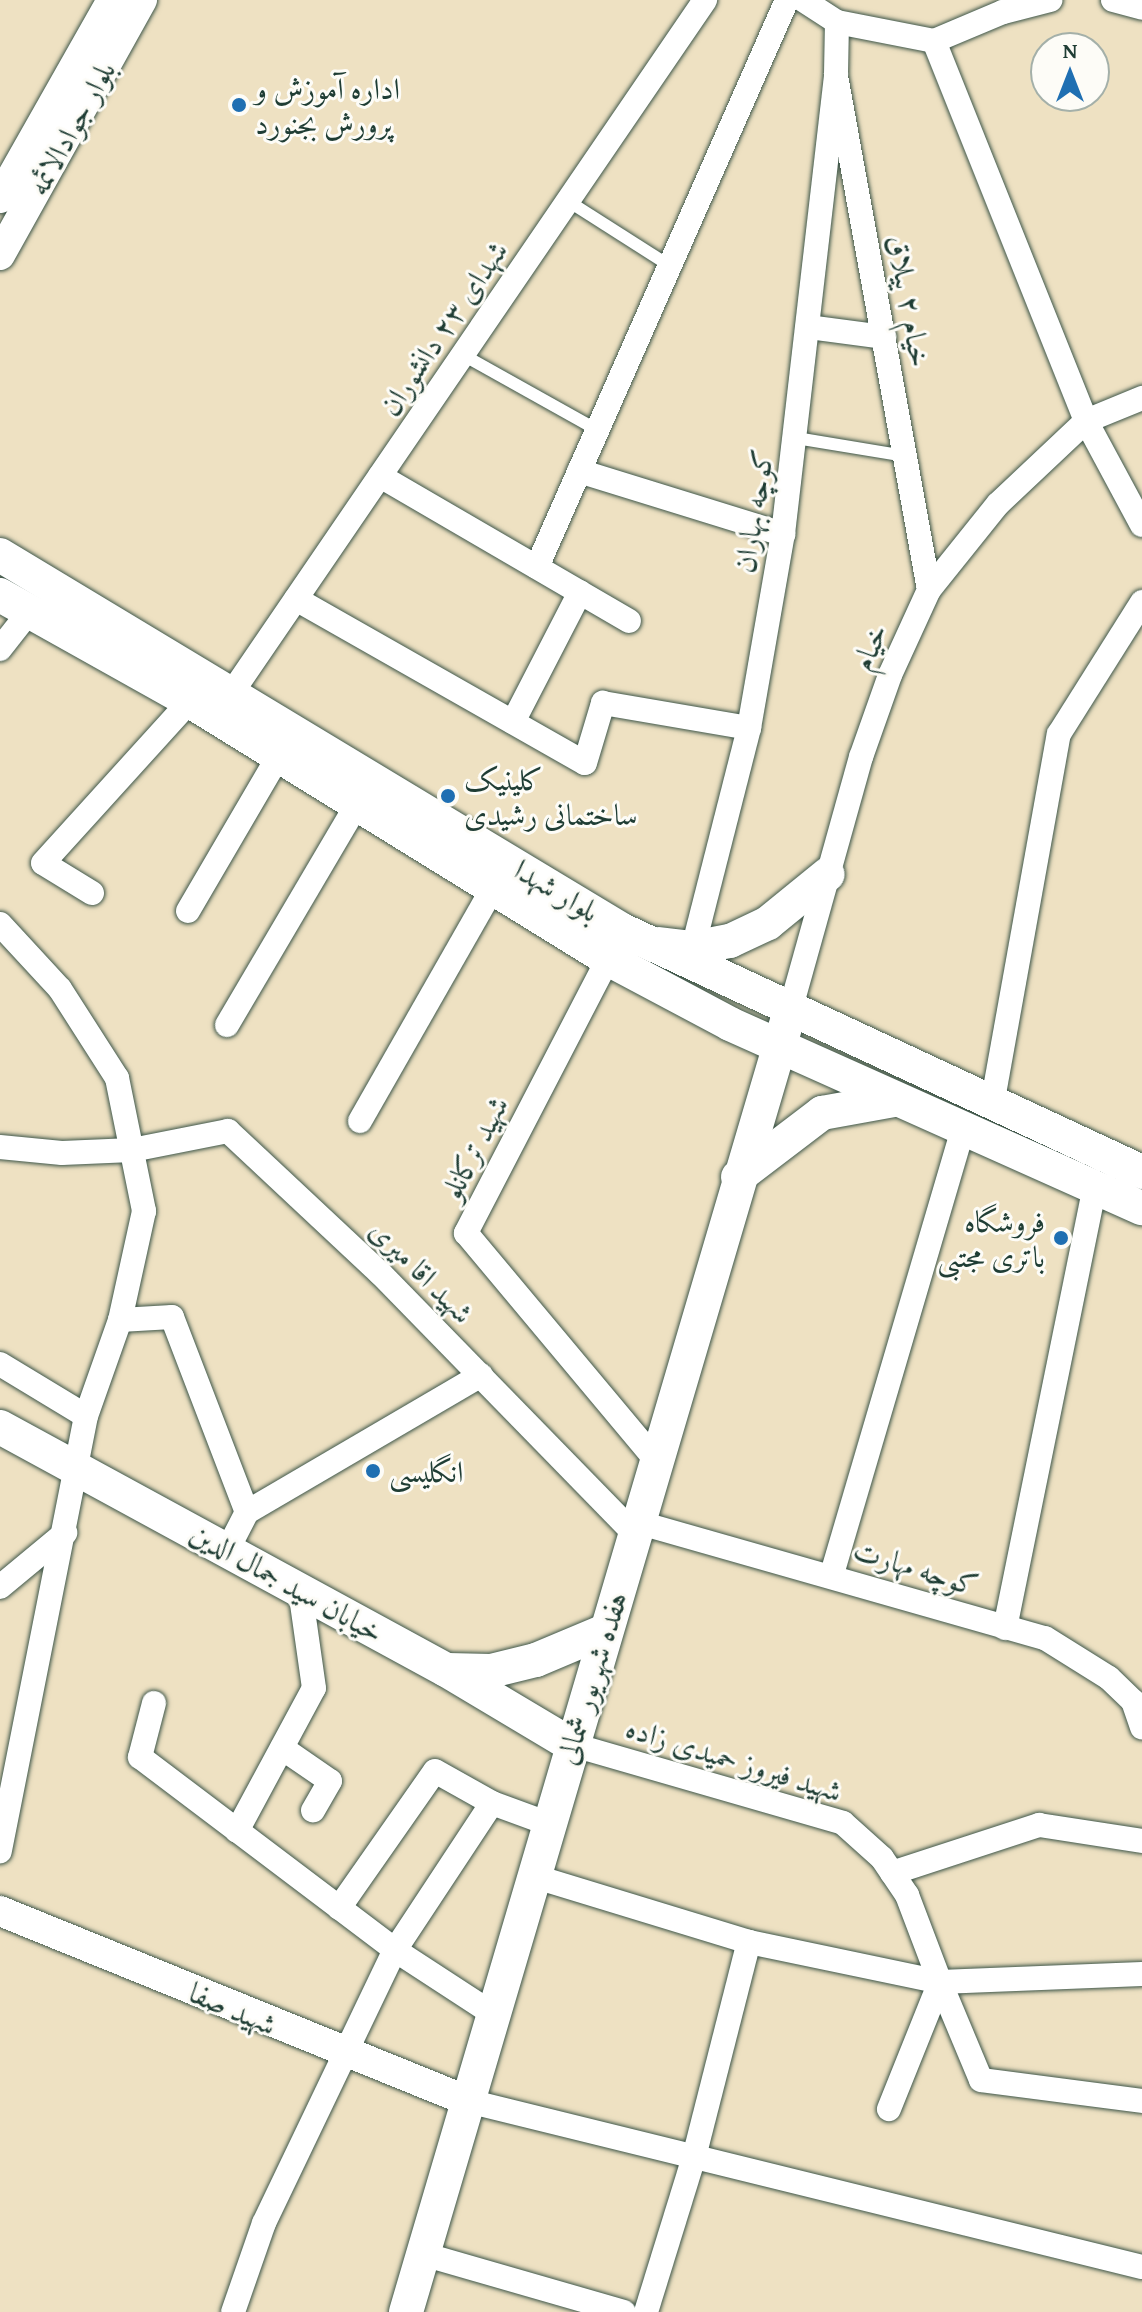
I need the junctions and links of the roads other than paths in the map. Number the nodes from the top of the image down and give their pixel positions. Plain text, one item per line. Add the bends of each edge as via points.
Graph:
1 (112, 0) edge
2 (142, 0) edge
3 (705, 0) edge
4 (787, 0) edge
5 (803, 0) edge
6 (1050, 0) edge
7 (1113, 0) edge
8 (1142, 8) edge
9 (837, 22) junction
10 (934, 41) junction
11 (836, 76) junction
12 (0, 198) edge
13 (568, 201) junction
14 (0, 255) edge
15 (670, 266) junction
16 (808, 327) junction
17 (884, 337) junction
18 (463, 355) junction
19 (1142, 398) edge
20 (1086, 421) junction
21 (597, 430) junction
22 (796, 438) junction
23 (905, 456) junction
24 (579, 471) junction
25 (380, 476) junction
26 (1142, 525) edge
27 (783, 534) junction
28 (0, 555) edge
29 (537, 567) junction
30 (929, 590) junction
31 (580, 592) junction
32 (0, 595) edge
33 (296, 599) junction
34 (1142, 602) edge
35 (29, 612) junction
36 (629, 621) dead end
37 (0, 649) edge
38 (233, 691) junction
39 (190, 701) junction
40 (513, 722) junction
41 (749, 728) junction
42 (279, 755) junction
43 (358, 803) junction
44 (828, 874) junction
45 (493, 888) junction
46 (92, 893) dead end
47 (188, 911) dead end
48 (0, 924) edge
49 (668, 958) junction
50 (608, 959) junction
51 (790, 1011) junction
52 (227, 1025) dead end
53 (777, 1045) junction
54 (879, 1052) junction
55 (863, 1084) junction
56 (899, 1099) junction
57 (992, 1105) junction
58 (360, 1121) dead end
59 (963, 1128) junction
60 (0, 1147) edge
61 (132, 1150) junction
62 (1142, 1172) edge
63 (738, 1177) junction
64 (1095, 1187) junction
65 (1142, 1208) edge
66 (120, 1320) junction
67 (0, 1364) edge
68 (481, 1375) junction
69 (86, 1416) junction
70 (0, 1427) edge
71 (655, 1459) junction
72 (78, 1469) junction
73 (247, 1512) junction
74 (635, 1528) junction
75 (65, 1533) junction
76 (228, 1549) junction
77 (832, 1574) junction
78 (0, 1587) edge
79 (300, 1590) junction
80 (1005, 1628) junction
81 (605, 1631) junction
82 (446, 1670) junction
83 (154, 1703) dead end
84 (1142, 1727) edge
85 (570, 1744) junction
86 (282, 1748) junction
87 (492, 1803) junction
88 (313, 1811) dead end
89 (549, 1824) junction
90 (237, 1831) junction
91 (1142, 1841) edge
92 (0, 1852) edge
93 (892, 1873) junction
94 (533, 1876) junction
95 (339, 1908) junction
96 (0, 1911) edge
97 (749, 1942) junction
98 (395, 1950) junction
99 (1142, 1974) edge
100 (940, 1982) junction
101 (493, 2014) junction
102 (341, 2053) junction
103 (468, 2101) junction
104 (1142, 2101) edge
105 (889, 2109) dead end
106 (694, 2157) junction
107 (423, 2254) junction
108 (1142, 2267) edge
109 (233, 2312) edge
110 (406, 2312) edge
111 (624, 2312) edge
112 (646, 2312) edge

1 - 12 street, بلوار جوادالائمه
2 - 14 street, بلوار جوادالائمه
3 - 13 street, شهدای ۲۳ دانشوران
4 - 15 street
5 - 9 street
6 - 10 street via 1003,12
7 - 8 street
9 - 10 street
9 - 11 street, خیام ۲ ییلاق
10 - 20 street
11 - 16 street, کوچه بهاران
11 - 17 street, خیام ۲ ییلاق
13 - 15 lane
13 - 18 street, شهدای ۲۳ دانشوران
15 - 21 street
16 - 17 street
16 - 22 street, کوچه بهاران
17 - 23 street, خیام ۲ ییلاق
18 - 21 lane
18 - 25 street, شهدای ۲۳ دانشوران
19 - 20 street, خیام
20 - 26 street
20 - 30 street, خیام via 998,504
21 - 24 street
22 - 23 lane
22 - 27 street, کوچه بهاران
23 - 30 street, خیام ۲ ییلاق
24 - 27 street
24 - 29 street
25 - 29 street
25 - 33 street, شهدای ۲۳ دانشوران
27 - 41 street, کوچه بهاران
28 - 38 main road, بلوار شهدا
29 - 31 street
30 - 44 street, خیام via 866,743
31 - 36 street
31 - 40 street
32 - 35 main road, بلوار شهدا
33 - 38 street, شهدای ۲۳ دانشوران
33 - 40 street
34 - 57 street via 1059,734
35 - 37 street
35 - 39 main road, بلوار شهدا
38 - 49 main road, بلوار شهدا
39 - 42 main road, بلوار شهدا
39 - 46 street via 43,863
40 - 41 street via 585,763 603,703
41 - 49 street, کوچه بهاران
42 - 43 main road, بلوار شهدا
42 - 47 street
43 - 45 main road, بلوار شهدا
43 - 52 street
44 - 49 main road via 768,923 730,941
44 - 51 street, خیام
45 - 50 main road, بلوار شهدا
45 - 58 street
48 - 61 street via 60,989 117,1078
49 - 50 main road, بلوار شهدا
49 - 51 main road, بلوار شهدا
49 - 53 main road, بلوار شهدا
50 - 71 street, شهید ترکانلو via 466,1233
51 - 53 main road, هفده شهریور شمالی
51 - 54 main road, بلوار شهدا
53 - 55 main road, بلوار شهدا
53 - 63 main road, هفده شهریور شمالی
54 - 55 main road via 865,1063
54 - 57 main road, بلوار شهدا
55 - 56 main road, بلوار شهدا
56 - 59 main road, بلوار شهدا
56 - 63 main road via 822,1113
57 - 62 main road, بلوار شهدا
59 - 64 main road, بلوار شهدا
59 - 77 street
60 - 61 street via 62,1153
61 - 66 street via 144,1211
61 - 68 street, شهید اقا میری via 228,1131
63 - 71 main road, هفده شهریور شمالی
64 - 65 main road, بلوار شهدا
64 - 80 street
66 - 69 street
66 - 73 street via 172,1317
67 - 69 street
68 - 73 street
68 - 74 street, شهید اقا میری
69 - 72 street
70 - 72 main road, خیابان سید جمال الدین
71 - 74 main road, هفده شهریور شمالی
72 - 75 street
72 - 76 main road, خیابان سید جمال الدین
73 - 76 street
74 - 77 street, کوچه مهارت
74 - 81 main road, هفده شهریور شمالی
75 - 78 street
75 - 92 street
76 - 79 main road, خیابان سید جمال الدین
77 - 80 street, کوچه مهارت
79 - 82 main road, خیابان سید جمال الدین
79 - 86 street via 314,1688
80 - 84 street, کوچه مهارت via 1045,1638 1109,1678 1133,1701
81 - 82 main road via 536,1660 491,1671
81 - 85 main road, هفده شهریور شمالی
82 - 85 main road, خیابان سید جمال الدین
83 - 90 street via 140,1757
85 - 89 main road, هفده شهریور شمالی
85 - 93 street, شهید فیروز حمیدی زاده via 843,1823
86 - 88 street via 330,1781
86 - 90 street
87 - 89 street
87 - 95 street via 435,1771
87 - 98 street
89 - 94 main road, هفده شهریور شمالی
90 - 95 street
91 - 93 street via 1039,1825
93 - 100 street, شهید فیروز حمیدی زاده via 907,1895
94 - 97 street
94 - 101 main road, هفده شهریور شمالی
95 - 98 street
96 - 102 street, شهید صفا
97 - 100 street
97 - 106 street
98 - 101 street
98 - 102 street
99 - 100 street
100 - 104 street, شهید فیروز حمیدی زاده via 981,2080
100 - 105 street
101 - 103 main road, هفده شهریور شمالی
102 - 103 street, شهید صفا
102 - 109 street via 264,2223
103 - 106 street
103 - 107 main road, هفده شهریور شمالی
106 - 108 street
106 - 112 street
107 - 110 main road, هفده شهریور شمالی
107 - 111 street

